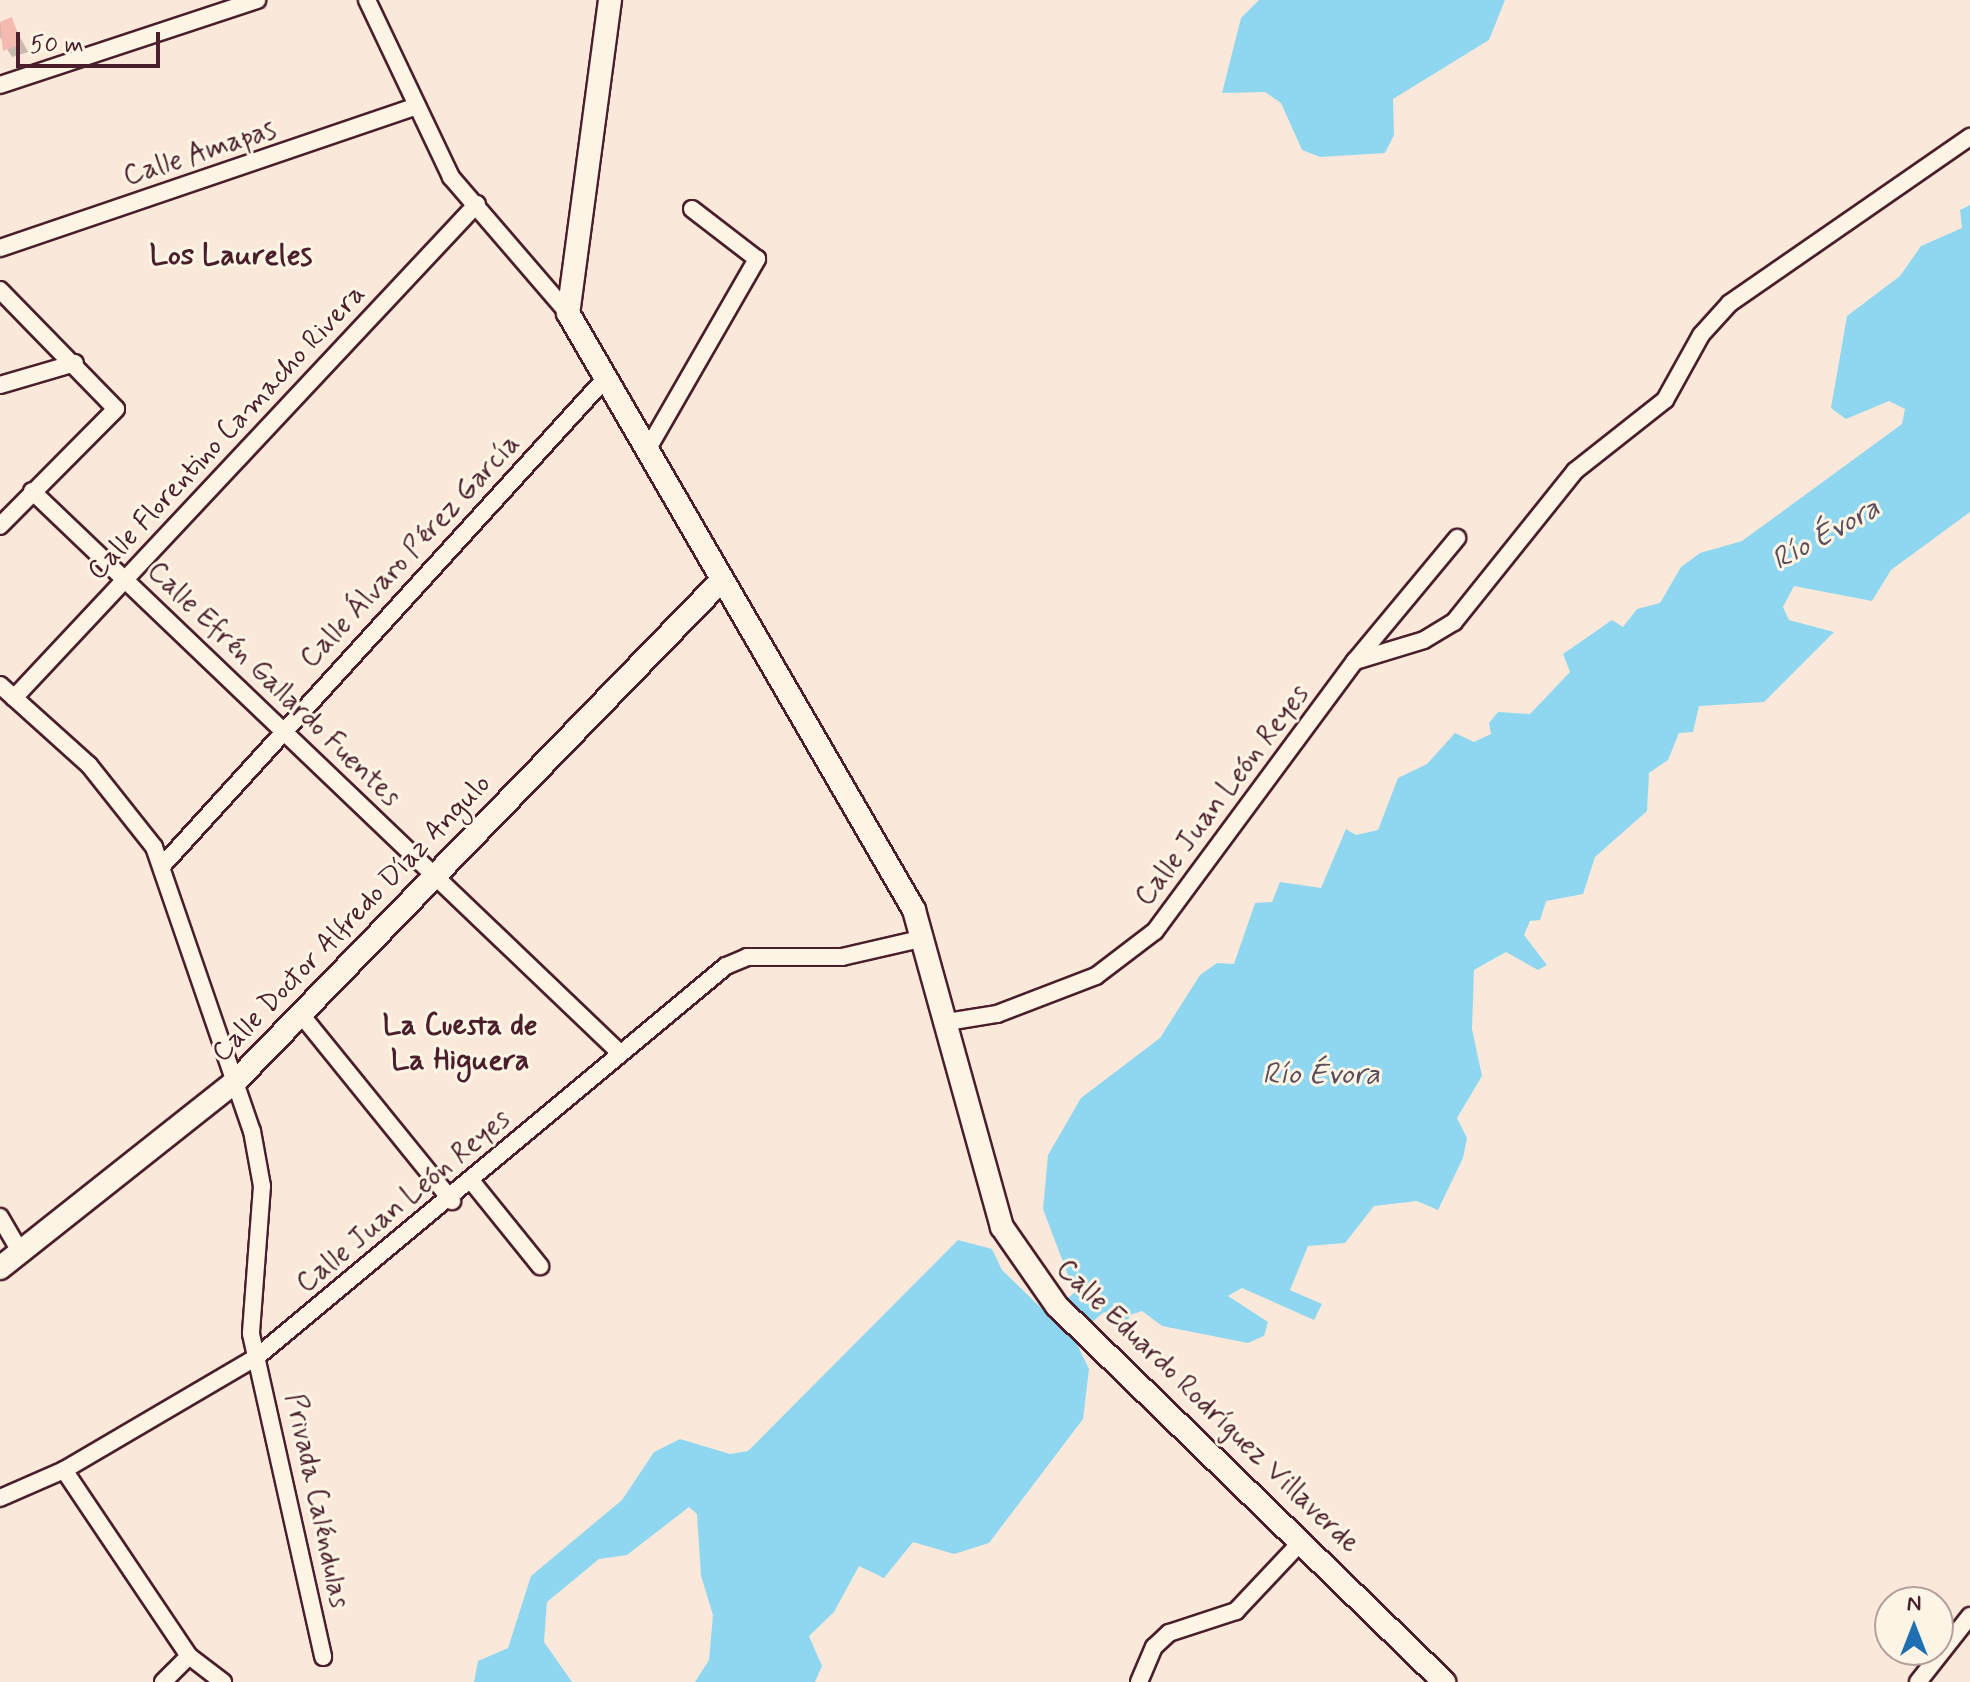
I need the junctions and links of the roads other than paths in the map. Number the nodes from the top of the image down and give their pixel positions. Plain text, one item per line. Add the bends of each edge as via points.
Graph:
1 (257, 0) edge
2 (367, 0) edge
3 (610, 0) edge
4 (0, 85) edge
5 (416, 106) junction
6 (1970, 137) edge
7 (477, 204) junction
8 (692, 209) dead end
9 (0, 248) edge
10 (0, 290) edge
11 (568, 313) junction
12 (75, 363) junction
13 (603, 381) junction
14 (0, 385) edge
15 (646, 452) junction
16 (32, 491) junction
17 (0, 526) edge
18 (1457, 538) dead end
19 (125, 580) junction
20 (720, 582) junction
21 (1355, 661) junction
22 (0, 685) edge
23 (14, 698) junction
24 (282, 731) junction
25 (162, 866) junction
26 (436, 877) junction
27 (924, 938) junction
28 (303, 1017) junction
29 (947, 1022) junction
30 (617, 1050) junction
31 (235, 1082) junction
32 (473, 1183) junction
33 (452, 1201) junction
34 (0, 1217) edge
35 (21, 1253) junction
36 (540, 1266) dead end
37 (0, 1268) edge
38 (258, 1356) junction
39 (64, 1470) junction
40 (0, 1498) edge
41 (1302, 1541) junction
42 (1970, 1616) edge
43 (189, 1656) junction
44 (323, 1657) dead end
45 (163, 1682) edge
46 (223, 1682) edge
47 (1139, 1682) edge
48 (1444, 1682) edge
49 (1918, 1682) edge

1 - 4 street via 108,55
2 - 5 street
3 - 11 street
5 - 7 street via 451,177
5 - 9 street, Calle Amapas
6 - 21 street via 1730,303 1701,335 1665,400 1575,471 1454,622 1424,640
7 - 11 street
7 - 19 street, Calle Florentino Camacho Rivera
8 - 15 street via 757,259
10 - 12 street
11 - 13 street, Calle Eduardo Rodríguez Villaverde
12 - 14 street
12 - 16 street via 116,409
13 - 15 street, Calle Eduardo Rodríguez Villaverde
13 - 24 street, Calle Álvaro Pérez García
15 - 20 street, Calle Eduardo Rodríguez Villaverde
16 - 17 street
16 - 19 street, Calle Efrén Gallardo Fuentes
18 - 21 street, Calle Juan León Reyes
19 - 23 street, Calle Florentino Camacho Rivera
19 - 24 street, Calle Efrén Gallardo Fuentes
20 - 26 street, Calle Doctor Alfredo Díaz Angulo
20 - 27 street, Calle Eduardo Rodríguez Villaverde via 898,879
21 - 29 street, Calle Juan León Reyes via 1200,878 1132,952 1057,992
22 - 23 street, Privada Caléndulas
23 - 25 street, Privada Caléndulas via 103,780
24 - 25 street, Calle Álvaro Pérez García
24 - 26 street, Calle Efrén Gallardo Fuentes
25 - 31 street, Privada Caléndulas
26 - 28 street, Calle Doctor Alfredo Díaz Angulo
26 - 30 street, Calle Efrén Gallardo Fuentes
27 - 29 street, Calle Eduardo Rodríguez Villaverde
27 - 30 street, Calle Juan León Reyes via 842,957 736,960
28 - 31 street, Calle Doctor Alfredo Díaz Angulo
28 - 33 street
29 - 41 street, Calle Eduardo Rodríguez Villaverde via 989,1192 1013,1251 1057,1306
30 - 32 street, Calle Juan León Reyes
31 - 35 street, Calle Doctor Alfredo Díaz Angulo
31 - 38 street, Privada Caléndulas via 262,1186 251,1334
32 - 33 street, Calle Juan León Reyes
32 - 36 street
33 - 38 street, Calle Juan León Reyes
34 - 35 street
35 - 37 street, Calle Doctor Alfredo Díaz Angulo
38 - 39 street, Calle Juan León Reyes
38 - 44 street, Privada Caléndulas
39 - 40 street, Calle Juan León Reyes
39 - 43 street
41 - 47 street via 1236,1611 1169,1633
41 - 48 street, Calle Eduardo Rodríguez Villaverde
42 - 49 street
43 - 45 street
43 - 46 street

